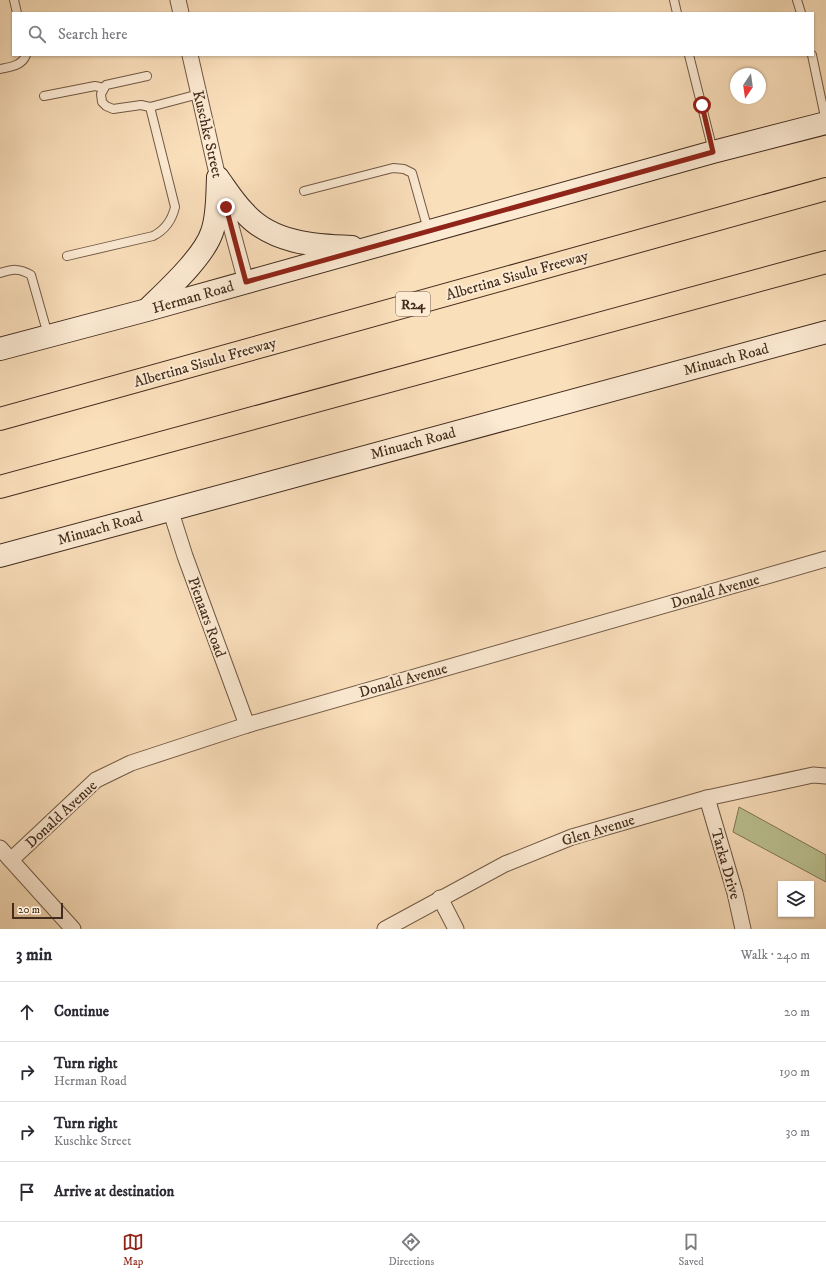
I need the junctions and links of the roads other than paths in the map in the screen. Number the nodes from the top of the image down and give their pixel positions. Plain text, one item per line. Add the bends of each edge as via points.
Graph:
1 (14, 0) edge
2 (178, 0) edge
3 (674, 0) edge
4 (797, 0) edge
5 (17, 12) edge
6 (181, 12) edge
7 (677, 12) edge
8 (801, 12) edge
9 (26, 56) edge
10 (190, 56) edge
11 (689, 56) edge
12 (812, 56) edge
13 (0, 69) edge
14 (147, 76) dead end
15 (104, 88) junction
16 (199, 94) junction
17 (44, 96) dead end
18 (150, 107) junction
19 (826, 123) edge
20 (713, 152) junction
21 (218, 178) junction
22 (826, 189) edge
23 (304, 191) dead end
24 (429, 231) junction
25 (371, 247) junction
26 (67, 256) dead end
27 (826, 262) edge
28 (0, 273) edge
29 (246, 282) junction
30 (147, 310) junction
31 (826, 332) edge
32 (48, 336) junction
33 (0, 349) edge
34 (0, 419) edge
35 (0, 487) edge
36 (170, 509) junction
37 (0, 556) edge
38 (826, 559) edge
39 (247, 725) junction
40 (826, 776) edge
41 (707, 798) junction
42 (0, 848) edge
43 (11, 860) junction
44 (440, 898) junction
45 (73, 929) edge
46 (385, 929) edge
47 (456, 929) edge
48 (743, 929) edge

1 - 5 lane
2 - 6 street
3 - 7 lane
4 - 8 lane
9 - 13 lane via 19,64
10 - 16 street, Kuschke Street
11 - 20 lane
12 - 19 lane
14 - 15 lane via 106,85
15 - 17 lane via 95,86
15 - 18 lane via 101,94 102,102 110,108 141,105
16 - 18 lane
16 - 21 street, Kuschke Street
18 - 26 lane via 175,207 169,223 153,236
19 - 20 main road, Herman Road
20 - 24 main road, Herman Road
21 - 25 main road via 251,220 276,235 293,241
21 - 29 street, Kuschke Street
21 - 30 main road via 217,207 212,234 189,267
22 - 34 highway, Albertina Sisulu Freeway / R24
23 - 24 lane via 393,168 404,169 412,173
24 - 25 main road, Herman Road
25 - 29 main road, Herman Road
27 - 35 highway
28 - 32 lane via 22,270 30,274
29 - 30 main road, Herman Road
30 - 32 main road, Herman Road
31 - 36 main road, Minuach Road
32 - 33 main road, Herman Road
36 - 37 main road, Minuach Road
36 - 39 street, Pienaars Road
38 - 39 street, Donald Avenue
39 - 43 street, Donald Avenue via 131,763 96,780
40 - 41 street, Glen Avenue via 813,775
41 - 44 street, Glen Avenue via 572,837 505,864
41 - 48 street, Tarka Drive
42 - 43 street
43 - 45 street
44 - 46 street, Glen Avenue
44 - 47 street

